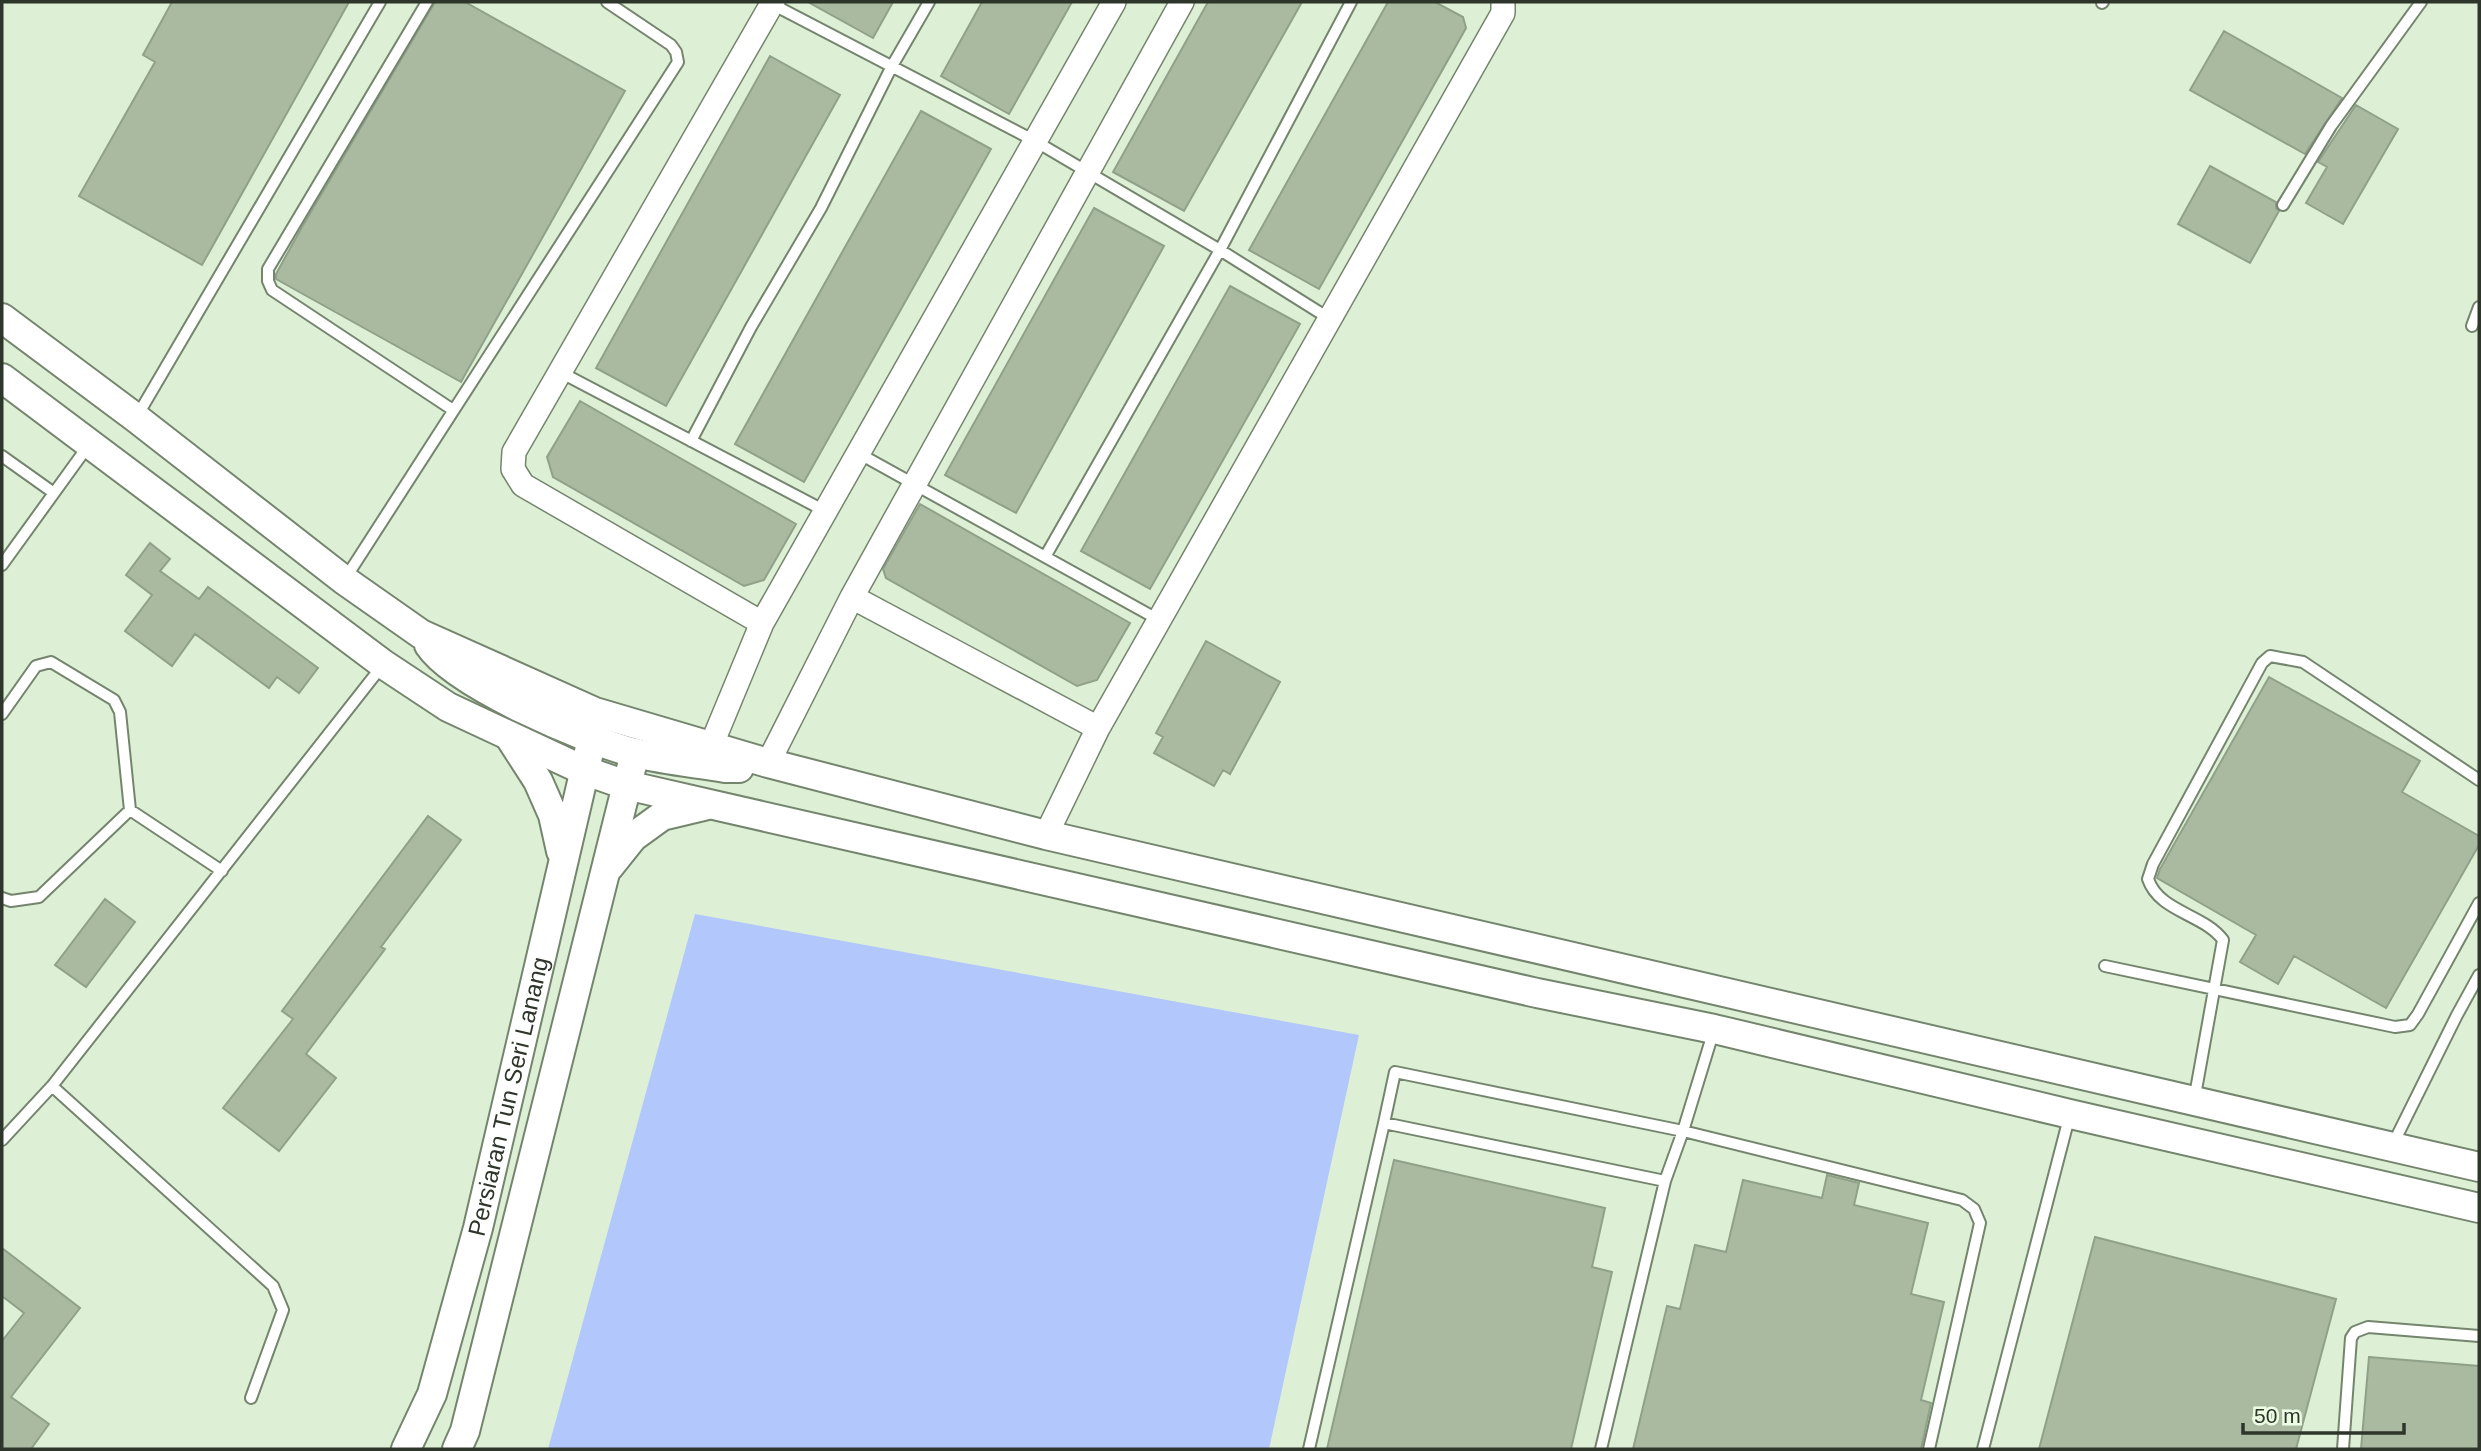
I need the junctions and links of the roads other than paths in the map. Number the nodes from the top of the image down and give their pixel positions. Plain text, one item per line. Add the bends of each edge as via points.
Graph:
1 (380, 2) edge
2 (427, 2) edge
3 (607, 2) edge
4 (929, 2) edge
5 (1114, 2) edge
6 (1182, 2) edge
7 (1351, 2) edge
8 (1503, 2) edge
9 (2421, 2) edge
10 (773, 3) edge
11 (892, 66) junction
12 (1035, 141) junction
13 (1088, 172) junction
14 (2283, 205) dead end
15 (1220, 250) junction
16 (2479, 307) edge
17 (2, 318) edge
18 (1330, 319) junction
19 (2472, 326) dead end
20 (560, 372) junction
21 (2, 378) edge
22 (453, 410) junction
23 (136, 418) junction
24 (691, 441) junction
25 (90, 444) junction
26 (858, 453) junction
27 (2, 456) edge
28 (914, 486) junction
29 (54, 493) junction
30 (825, 512) junction
31 (1045, 557) junction
32 (2, 565) edge
33 (344, 580) junction
34 (852, 597) junction
35 (1159, 620) junction
36 (762, 623) junction
37 (421, 634) junction
38 (383, 664) junction
39 (2, 714) edge
40 (1098, 728) junction
41 (509, 736) junction
42 (592, 739) junction
43 (711, 747) junction
44 (635, 753) junction
45 (779, 766) junction
46 (583, 770) junction
47 (2479, 780) edge
48 (626, 785) junction
49 (710, 804) junction
50 (130, 810) junction
51 (1046, 835) junction
52 (563, 857) junction
53 (222, 871) junction
54 (604, 874) junction
55 (2, 898) edge
56 (2479, 903) edge
57 (1546, 952) junction
58 (2105, 966) dead end
59 (2479, 975) edge
60 (2215, 990) junction
61 (1537, 993) junction
62 (1714, 1029) junction
63 (51, 1086) junction
64 (2194, 1101) junction
65 (2070, 1114) junction
66 (1384, 1122) junction
67 (1683, 1131) junction
68 (2, 1140) edge
69 (2392, 1147) junction
70 (2479, 1167) edge
71 (1665, 1181) junction
72 (2479, 1208) edge
73 (2479, 1336) edge
74 (251, 1398) dead end
75 (406, 1449) edge
76 (457, 1449) edge
77 (1309, 1449) edge
78 (1601, 1449) edge
79 (1929, 1449) edge
80 (1983, 1449) edge
81 (2343, 1449) edge

1 - 23 lane
2 - 22 lane via 268,269 268,281 272,290
3 - 22 lane via 671,45 678,62
4 - 11 lane
5 - 12 street
6 - 13 street
7 - 15 lane
8 - 18 street via 1503,13
9 - 14 lane via 2331,127
10 - 11 lane
10 - 20 street
11 - 12 lane
11 - 24 lane via 821,208
12 - 13 lane
12 - 26 street
13 - 15 lane
13 - 28 street
15 - 18 lane
15 - 31 lane
16 - 19 lane
17 - 23 street
18 - 35 street
20 - 24 lane
20 - 36 street via 514,452 513,469 523,485
21 - 25 street
22 - 33 lane
23 - 33 street
24 - 30 lane
25 - 29 lane
25 - 38 street
26 - 28 lane
26 - 30 street
27 - 29 lane
28 - 31 lane
28 - 34 street
29 - 32 lane
30 - 36 street
31 - 35 lane
33 - 37 street
34 - 40 street
34 - 45 street
35 - 40 street
36 - 43 street
37 - 42 street via 433,652 461,675
37 - 43 street via 595,712
38 - 41 street via 448,707
38 - 53 lane
39 - 50 lane via 36,667 51,662 114,700 120,712
40 - 51 street
41 - 46 street
41 - 52 street via 538,781 553,815
42 - 44 street
42 - 46 street, Persiaran Tun Seri Lanang
43 - 45 street
44 - 45 street via 724,768
44 - 48 street, Persiaran Tun Seri Lanang
45 - 51 street
46 - 48 street
46 - 52 street, Persiaran Tun Seri Lanang
47 - 60 lane via 2303,662 2270,656 2148,879 2161,899 2215,929 2223,940
48 - 49 street
48 - 54 street, Persiaran Tun Seri Lanang
49 - 54 street via 662,816 633,837
49 - 61 street
50 - 53 lane
50 - 55 lane via 39,897
51 - 57 street
52 - 75 street, Persiaran Tun Seri Lanang via 478,1228 432,1394
53 - 63 lane
54 - 76 street, Persiaran Tun Seri Lanang
56 - 60 lane via 2410,1025 2395,1027
57 - 61 street
57 - 64 street
58 - 60 lane
59 - 69 lane
60 - 64 lane
61 - 62 street
62 - 65 street
62 - 67 lane
63 - 68 lane
63 - 74 lane via 273,1286 283,1310
64 - 69 street
65 - 72 street
65 - 80 lane
66 - 67 lane via 1395,1072
66 - 71 lane
66 - 77 lane
67 - 71 lane
67 - 79 lane via 1962,1200 1974,1209 1980,1223
69 - 70 street
71 - 78 lane
73 - 81 lane via 2368,1327 2355,1332

